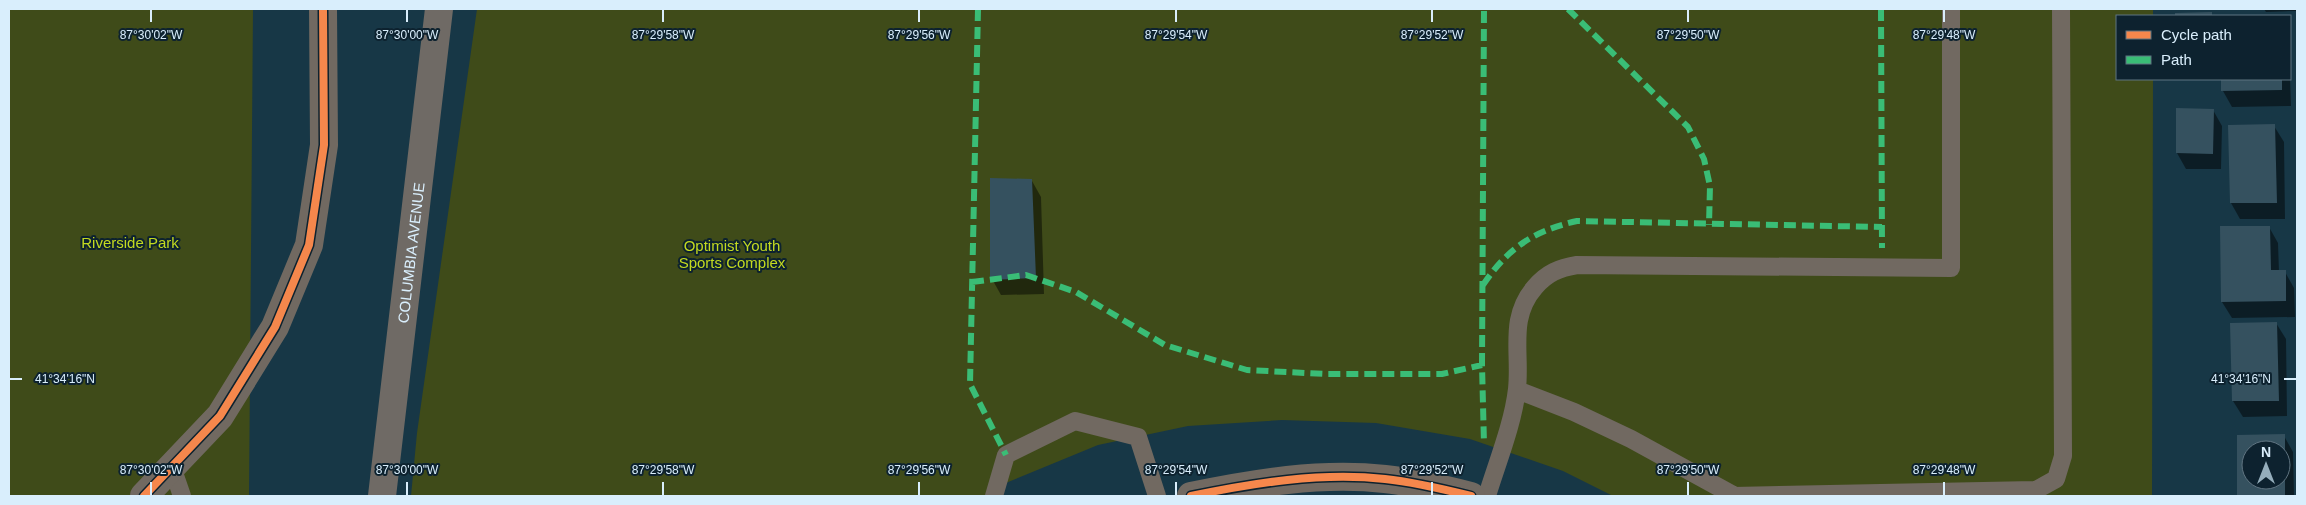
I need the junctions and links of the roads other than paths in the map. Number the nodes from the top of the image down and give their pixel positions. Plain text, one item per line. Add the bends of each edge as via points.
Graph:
1 (323, 9) edge
2 (439, 9) edge
3 (1951, 9) edge
4 (2061, 9) edge
5 (1517, 390) junction
6 (172, 467) junction
7 (144, 496) edge
8 (182, 496) edge
9 (382, 496) edge
10 (994, 496) edge
11 (1157, 496) edge
12 (1191, 496) edge
13 (1471, 496) edge
14 (1487, 496) edge
15 (1733, 496) edge

1 - 6 street via 324,145 309,245 275,328 220,416
2 - 9 street, COLUMBIA AVENUE
3 - 5 lane via 1951,268 1560,268 1544,276 1524,300 1518,324
4 - 15 lane via 2063,456 2056,478 2036,490
5 - 14 lane
5 - 15 lane via 1631,439
6 - 7 street
6 - 8 lane
10 - 11 lane via 1006,455 1075,421 1138,437
12 - 13 street via 1305,478 1384,479

